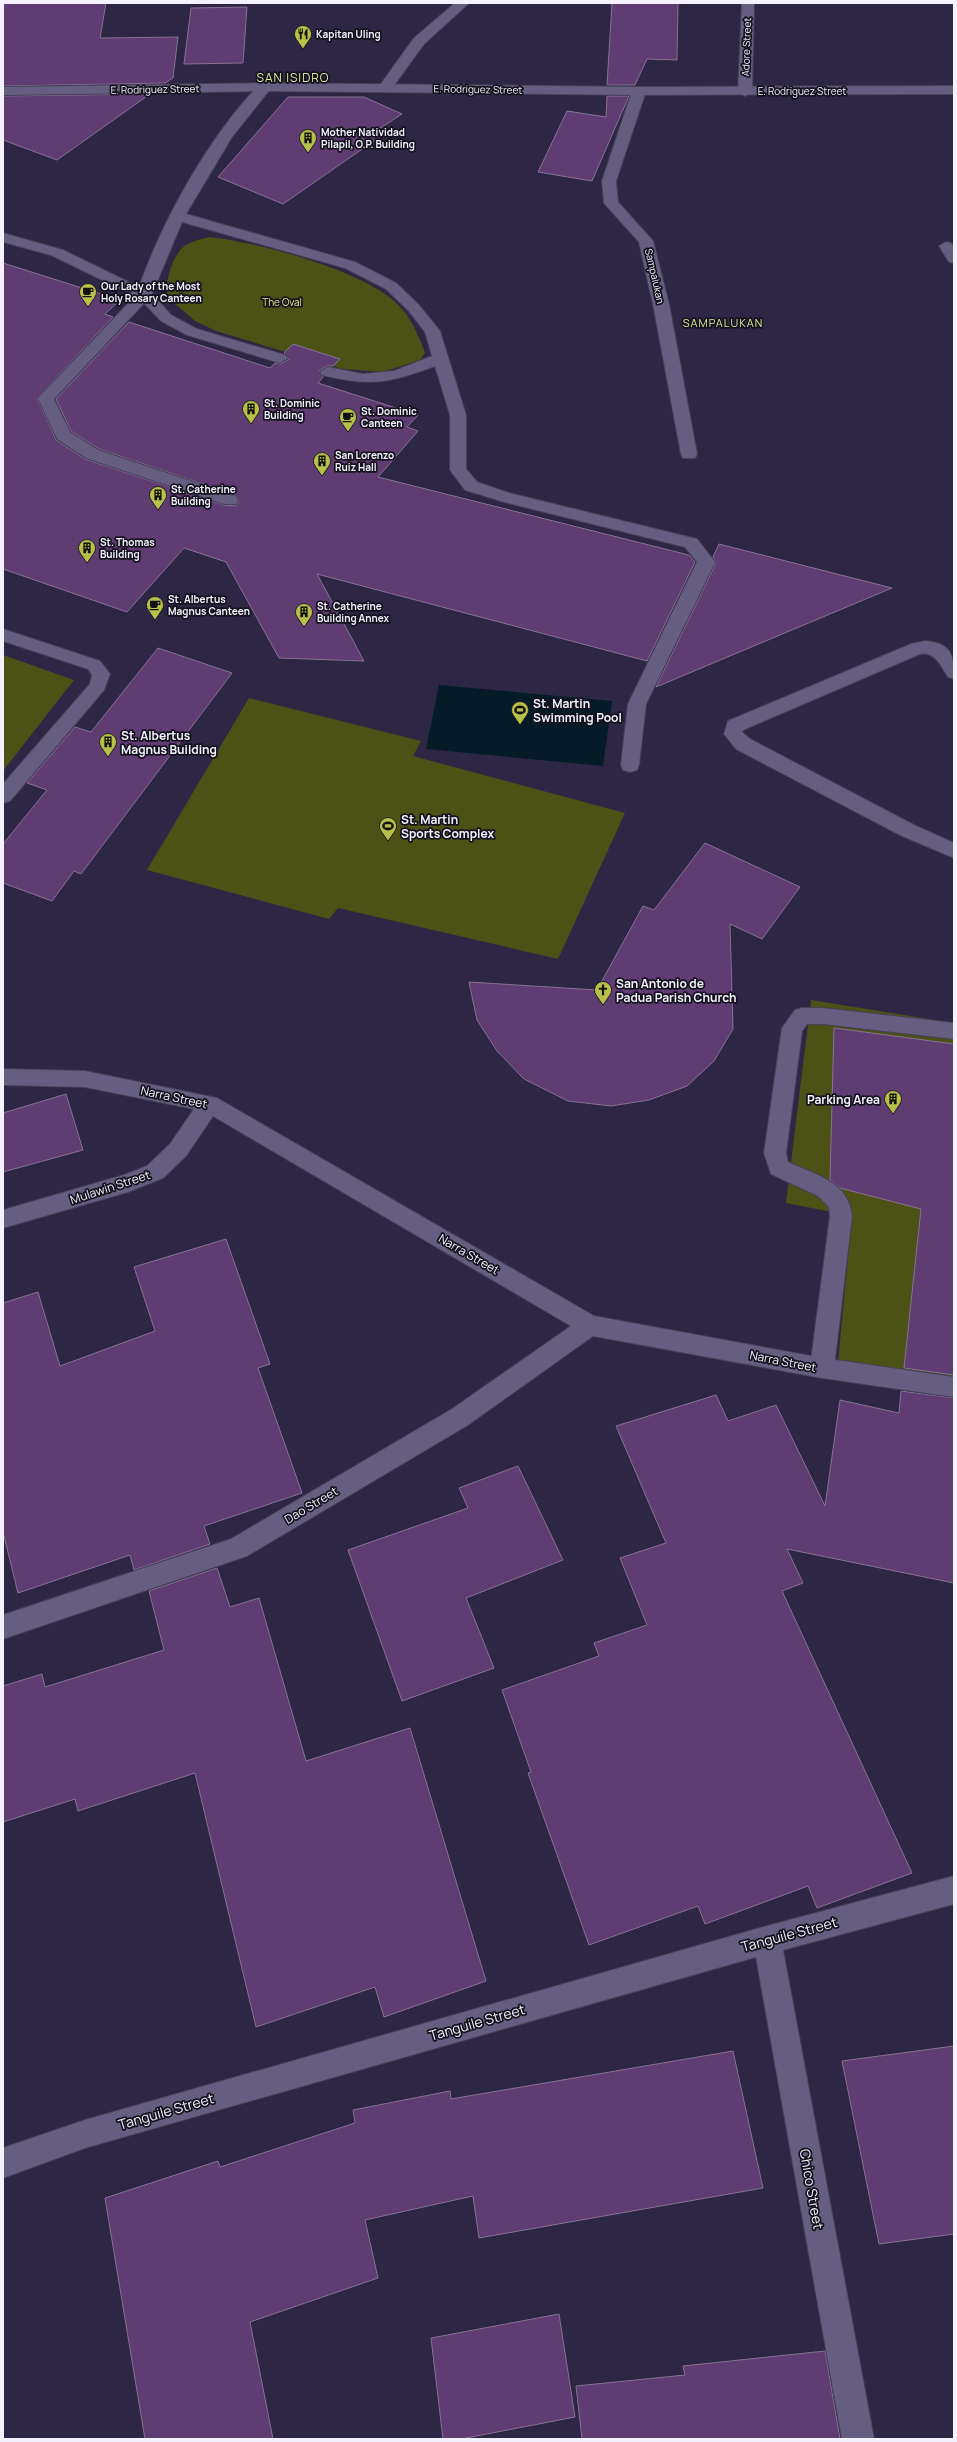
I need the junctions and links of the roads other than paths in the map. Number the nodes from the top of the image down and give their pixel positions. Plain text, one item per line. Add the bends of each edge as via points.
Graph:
1 (463, 3) edge
2 (748, 3) edge
3 (265, 87) junction
4 (385, 88) junction
5 (954, 90) edge
6 (3, 91) edge
7 (640, 91) junction
8 (745, 92) junction
9 (178, 216) junction
10 (3, 237) edge
11 (946, 246) dead end
12 (954, 259) edge
13 (144, 295) junction
14 (280, 358) dead end
15 (439, 359) junction
16 (328, 372) dead end
17 (689, 454) dead end
18 (230, 500) dead end
19 (3, 635) edge
20 (954, 673) edge
21 (630, 766) dead end
22 (3, 796) edge
23 (954, 851) edge
24 (954, 1031) edge
25 (3, 1077) edge
26 (210, 1104) junction
27 (3, 1219) edge
28 (590, 1325) junction
29 (822, 1368) junction
30 (954, 1387) edge
31 (3, 1627) edge
32 (954, 1890) edge
33 (767, 1940) junction
34 (3, 2163) edge
35 (858, 2439) edge

1 - 4 street via 419,41
2 - 8 street, Adore Street
3 - 4 street, E. Rodriguez Street
3 - 6 street, E. Rodriguez Street
3 - 9 street via 246,105
4 - 7 street, E. Rodriguez Street
5 - 8 street, E. Rodriguez Street
7 - 8 street, E. Rodriguez Street
7 - 17 street, Sampalukan via 609,181 611,203 646,241 661,304
9 - 13 street via 156,258
9 - 15 street via 350,265 391,286 413,307 432,331
10 - 13 street via 58,253
11 - 12 street
13 - 14 street via 166,318 192,332
13 - 18 street via 46,398 63,435 92,454
15 - 16 street via 396,375 363,379
15 - 21 street via 458,415 458,470 471,486 504,497 691,543 706,562 637,704
19 - 22 street via 94,665 101,674 98,686
20 - 23 street via 940,651 929,645 917,648 734,726 733,734 743,744 907,830
24 - 29 street via 822,1016 802,1016 792,1028 775,1153 779,1168 826,1190 840,1203 841,1216
25 - 26 street, Narra Street via 86,1079
26 - 27 street, Mulawin Street via 178,1150 155,1172 128,1183
26 - 28 street, Narra Street
28 - 29 street, Narra Street
28 - 31 street, Dao Street via 460,1417 238,1548
29 - 30 street, Narra Street
32 - 33 street, Tanguile Street
33 - 34 street, Tanguile Street via 85,2134
33 - 35 street, Chico Street

